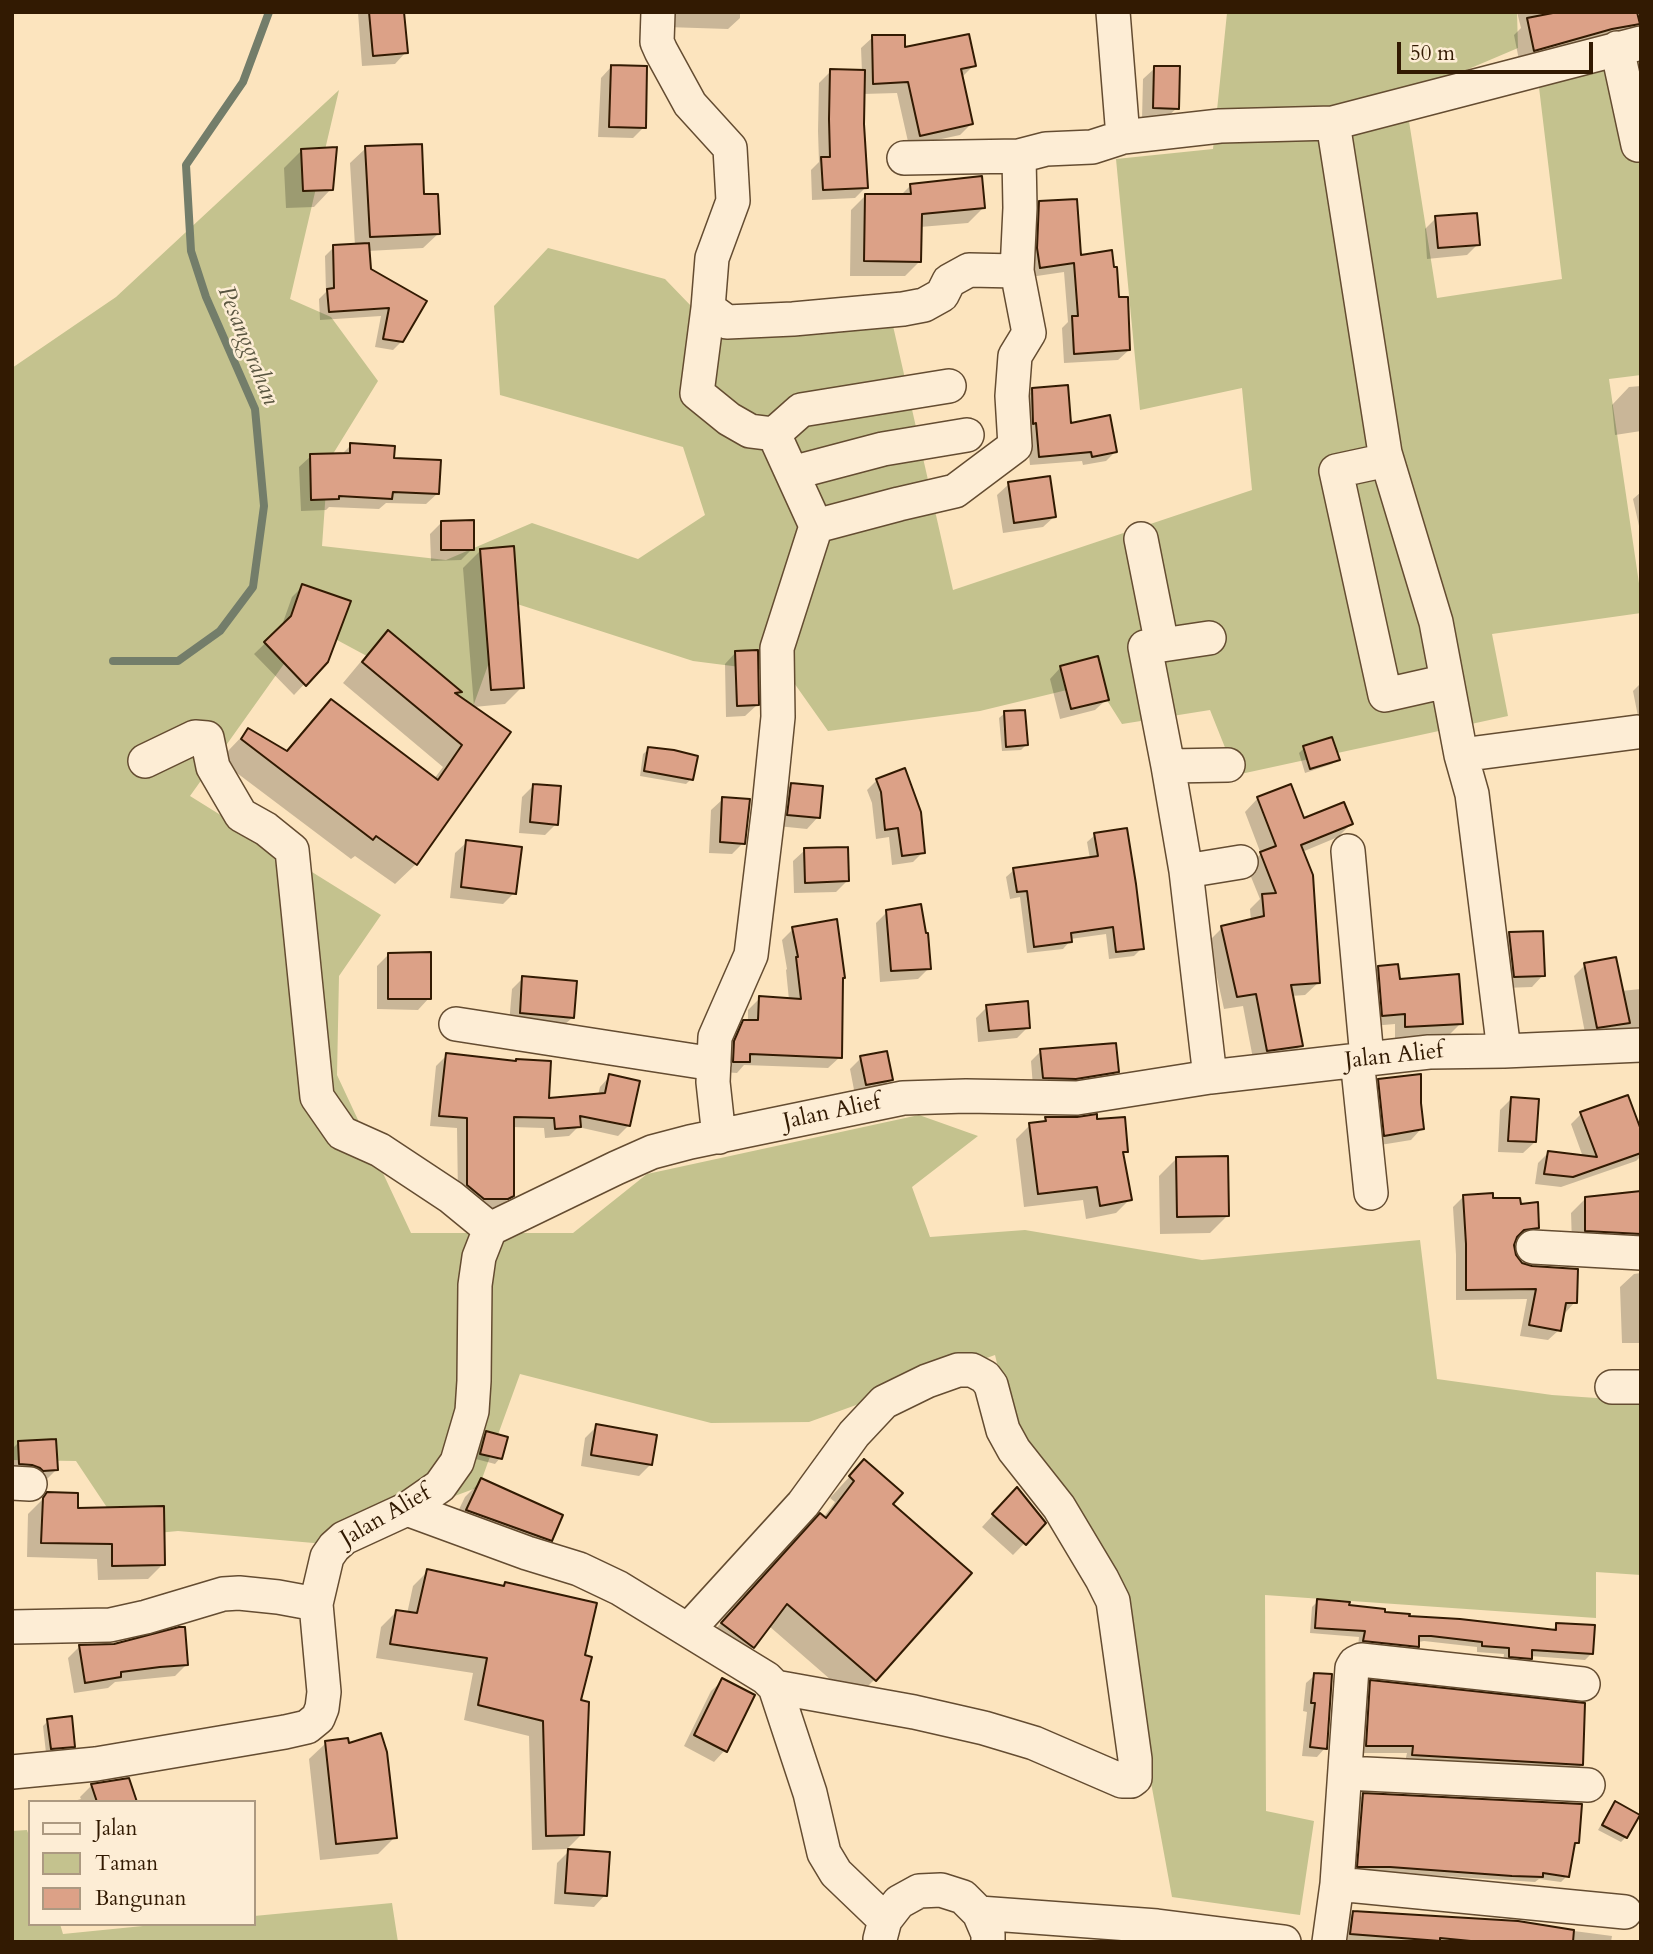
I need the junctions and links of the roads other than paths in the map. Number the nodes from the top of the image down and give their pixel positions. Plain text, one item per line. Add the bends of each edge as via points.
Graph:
1 (658, 12) edge
2 (1113, 12) edge
3 (1629, 45) edge
4 (1333, 124) junction
5 (1124, 137) junction
6 (1638, 145) dead end
7 (1019, 156) junction
8 (904, 158) dead end
9 (1017, 271) junction
10 (708, 308) junction
11 (949, 386) dead end
12 (774, 434) junction
13 (967, 435) dead end
14 (1387, 460) junction
15 (792, 473) junction
16 (816, 526) junction
17 (1141, 539) dead end
18 (1209, 638) dead end
19 (1162, 645) junction
20 (1447, 681) junction
21 (1637, 732) dead end
22 (1461, 755) junction
23 (145, 761) dead end
24 (1228, 765) dead end
25 (1168, 766) junction
26 (1348, 851) dead end
27 (1241, 862) dead end
28 (1185, 871) junction
29 (456, 1024) dead end
30 (1641, 1045) edge
31 (1504, 1051) junction
32 (1362, 1058) junction
33 (713, 1064) junction
34 (1210, 1077) junction
35 (719, 1137) junction
36 (1371, 1193) dead end
37 (490, 1229) junction
38 (1533, 1247) dead end
39 (1641, 1253) edge
40 (407, 1509) junction
41 (316, 1604) junction
42 (680, 1625) junction
43 (12, 1627) edge
44 (1583, 1684) dead end
45 (775, 1687) junction
46 (12, 1772) edge
47 (1346, 1773) junction
48 (1588, 1785) dead end
49 (1337, 1884) junction
50 (1625, 1912) dead end
51 (983, 1927) edge
52 (882, 1931) edge
53 (1284, 1942) edge
54 (1329, 1942) edge

1 - 10 street via 661,51 690,104 730,148 733,201 712,258
2 - 5 street
3 - 4 street
3 - 6 street
4 - 5 street via 1220,126
4 - 14 street
5 - 7 street via 1092,147 1046,149
7 - 8 street
7 - 9 street
9 - 10 street via 969,270 949,281 942,295 903,309 727,322
9 - 16 street via 1029,333 1015,356 1015,446 955,491
10 - 12 street via 697,393 750,431
11 - 12 street via 802,410
12 - 15 street
13 - 15 street via 883,449
14 - 20 street via 1436,622
14 - 20 street via 1336,471 1385,695
15 - 16 street
16 - 33 street via 777,648 778,716 751,955 715,1037
17 - 19 street
18 - 19 street
19 - 25 street via 1144,647
20 - 22 street
21 - 22 street
22 - 31 street via 1472,794
23 - 37 street via 195,737 207,738 213,767 241,815 292,850 317,1097 342,1133 380,1150
24 - 25 street
25 - 28 street
26 - 32 street
27 - 28 street
28 - 34 street
29 - 33 street
30 - 31 street, Jalan Alief
31 - 32 street, Jalan Alief
32 - 34 street, Jalan Alief
32 - 36 street
33 - 35 street
34 - 35 street, Jalan Alief via 1077,1098 903,1098
35 - 37 street, Jalan Alief via 652,1152
37 - 40 street, Jalan Alief via 475,1285 474,1381 466,1435 457,1462 440,1486
38 - 39 street
40 - 41 street, Jalan Alief via 334,1547 327,1557
40 - 42 street via 579,1569
41 - 43 street via 223,1594 110,1625
41 - 46 street, Jalan Alief via 323,1709 307,1727 96,1764
42 - 45 street
42 - 45 street via 803,1504 853,1434 884,1402 958,1370 972,1370 985,1377 1014,1450 1059,1507 1113,1601 1135,1778 1122,1781 1034,1743 984,1728
44 - 47 street via 1355,1662
45 - 52 street via 810,1793 824,1853
47 - 48 street
47 - 49 street
49 - 50 street
49 - 54 street
51 - 52 street via 963,1897 941,1890 919,1892 899,1902
51 - 53 street via 1157,1926

